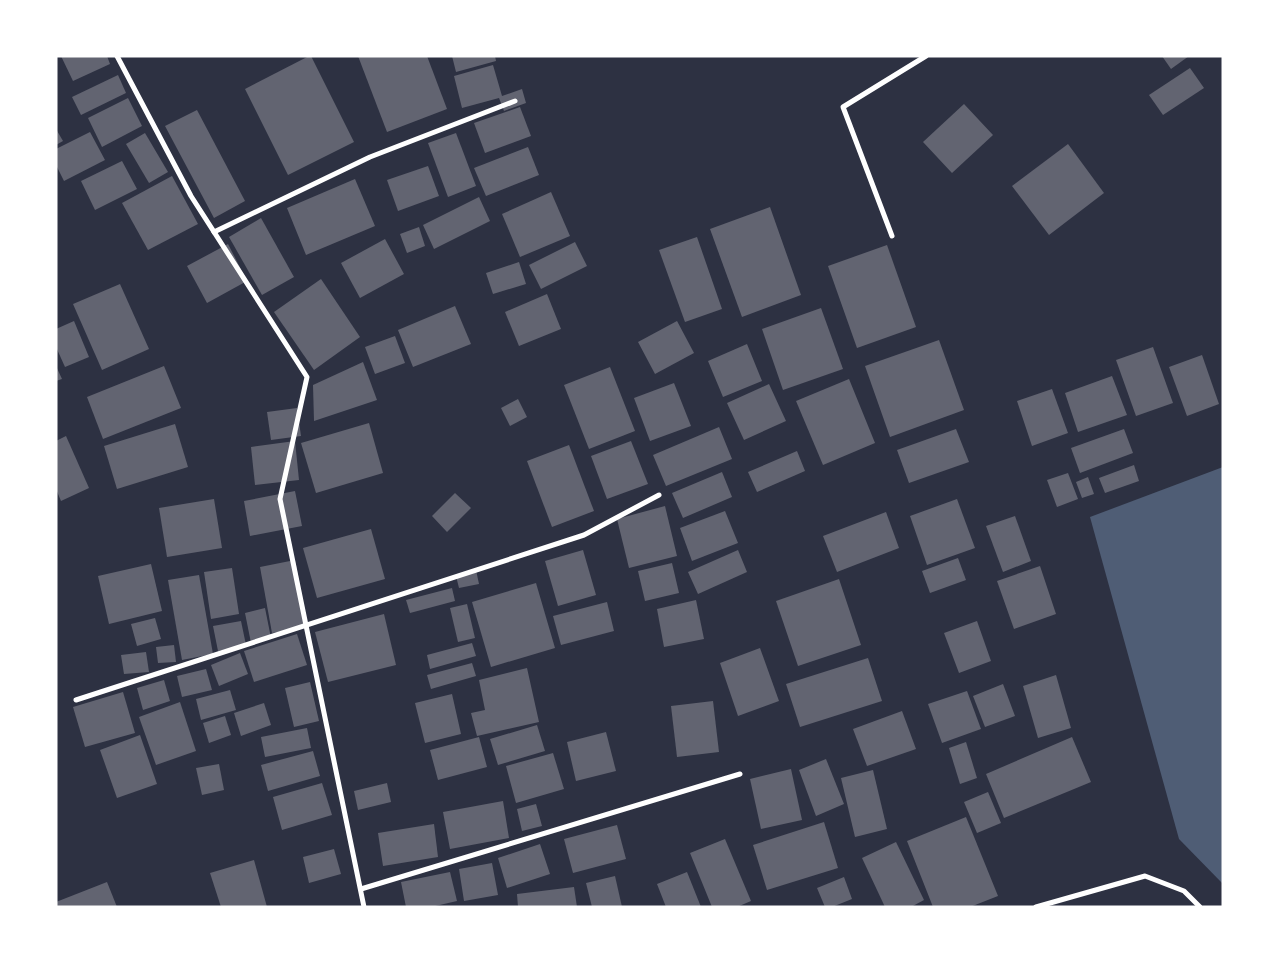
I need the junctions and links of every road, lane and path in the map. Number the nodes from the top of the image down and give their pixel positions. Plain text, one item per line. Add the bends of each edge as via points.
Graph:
1 (117, 56) edge
2 (926, 56) edge
3 (516, 101) dead end
4 (214, 232) junction
5 (892, 236) dead end
6 (659, 495) dead end
7 (305, 626) junction
8 (76, 700) dead end
9 (740, 774) dead end
10 (361, 889) junction
11 (364, 907) edge
12 (1036, 907) edge
13 (1200, 907) edge

1 - 4 street via 191,196
2 - 5 street via 844,107
3 - 4 street via 370,157
4 - 7 street via 307,378 280,499
6 - 7 street via 584,535
7 - 8 street
7 - 10 street
9 - 10 street
10 - 11 street
12 - 13 street via 1145,876 1184,891

